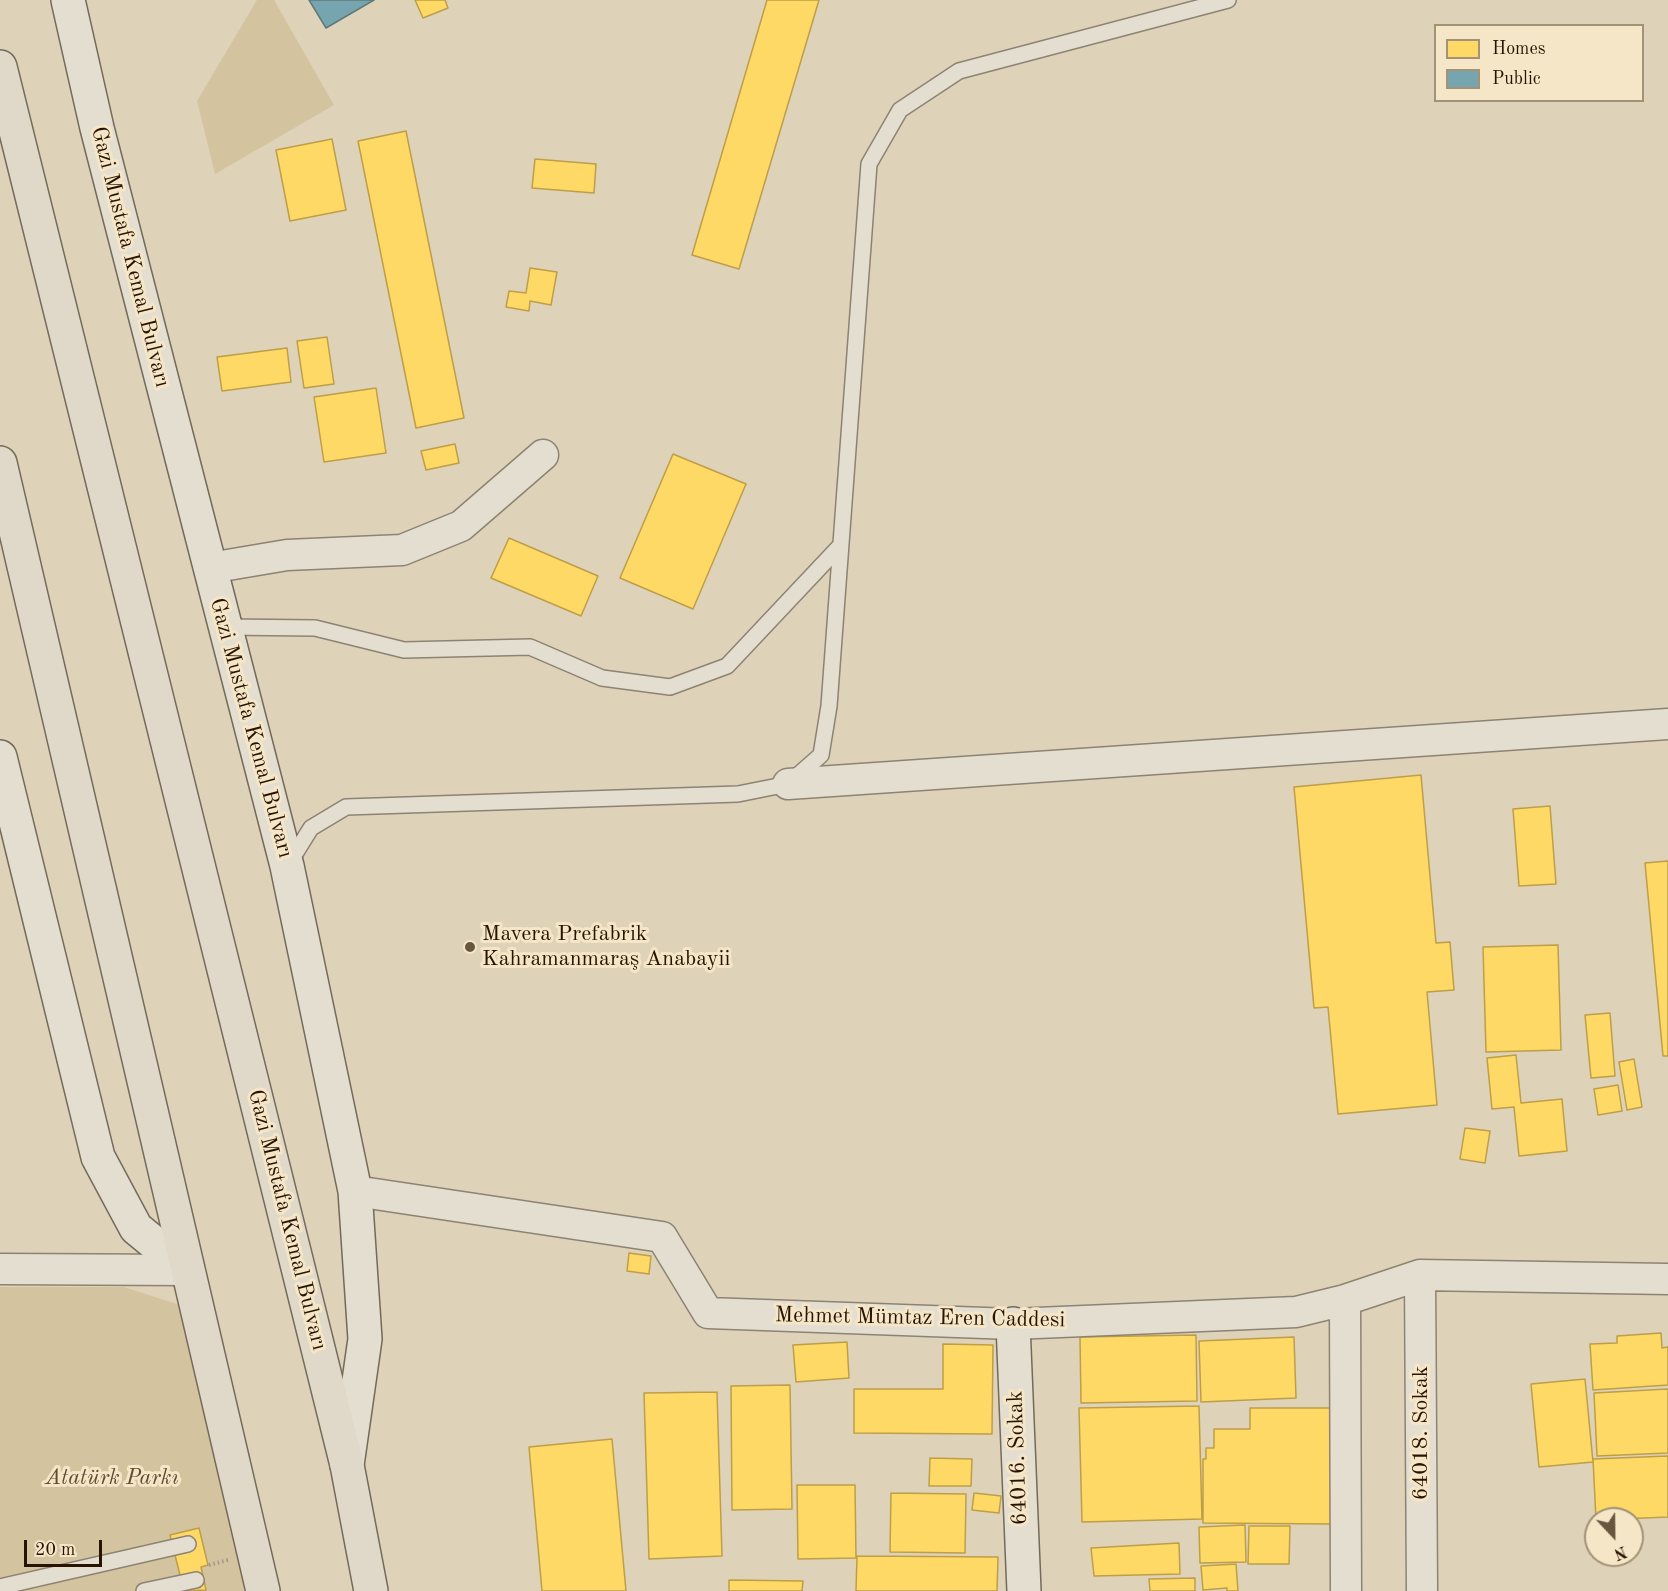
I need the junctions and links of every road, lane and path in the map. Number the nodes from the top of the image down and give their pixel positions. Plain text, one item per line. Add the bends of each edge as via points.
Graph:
1 (68, 0) edge
2 (1228, 0) edge
3 (0, 67) edge
4 (543, 455) dead end
5 (0, 463) edge
6 (840, 546) junction
7 (210, 568) junction
8 (225, 627) junction
9 (1668, 724) edge
10 (0, 757) edge
11 (788, 784) junction
12 (287, 866) junction
13 (355, 1191) junction
14 (0, 1269) edge
15 (187, 1270) junction
16 (1420, 1275) junction
17 (1668, 1279) edge
18 (1345, 1300) junction
19 (1013, 1324) junction
20 (347, 1465) junction
21 (188, 1544) dead end
22 (254, 1552) junction
23 (200, 1574) joint
24 (0, 1587) edge
25 (144, 1591) edge
26 (263, 1591) edge
27 (371, 1591) edge
28 (1024, 1591) edge
29 (1346, 1591) edge
30 (1422, 1591) edge

1 - 7 street, Gazi Mustafa Kemal Bulvarı via 96,128
2 - 6 lane via 959,71 900,110 869,164
3 - 20 highway, Gazi Mustafa Kemal Bulvarı
4 - 7 street via 461,526 402,550 288,555
5 - 15 highway
6 - 8 lane via 727,666 670,687 602,678 530,647 404,650 315,628
6 - 11 lane via 829,706 821,755
7 - 8 street, Gazi Mustafa Kemal Bulvarı
8 - 12 street, Gazi Mustafa Kemal Bulvarı
9 - 11 street
10 - 15 street via 98,1157 136,1228
11 - 12 lane via 738,794 346,807 311,828
12 - 13 street, Gazi Mustafa Kemal Bulvarı
13 - 19 street, Mehmet Mümtaz Eren Caddesi via 662,1237 708,1313
13 - 20 street, Gazi Mustafa Kemal Bulvarı via 365,1339
14 - 15 street
15 - 22 highway
16 - 17 street, Mehmet Mümtaz Eren Caddesi
16 - 18 street, Mehmet Mümtaz Eren Caddesi
16 - 30 street, 64018. Sokak
18 - 19 street, Mehmet Mümtaz Eren Caddesi via 1296,1312
18 - 29 street
19 - 28 street, 64016. Sokak
20 - 27 highway, Gazi Mustafa Kemal Bulvarı
21 - 24 lane
22 - 23 path
22 - 26 highway
23 - 25 lane

